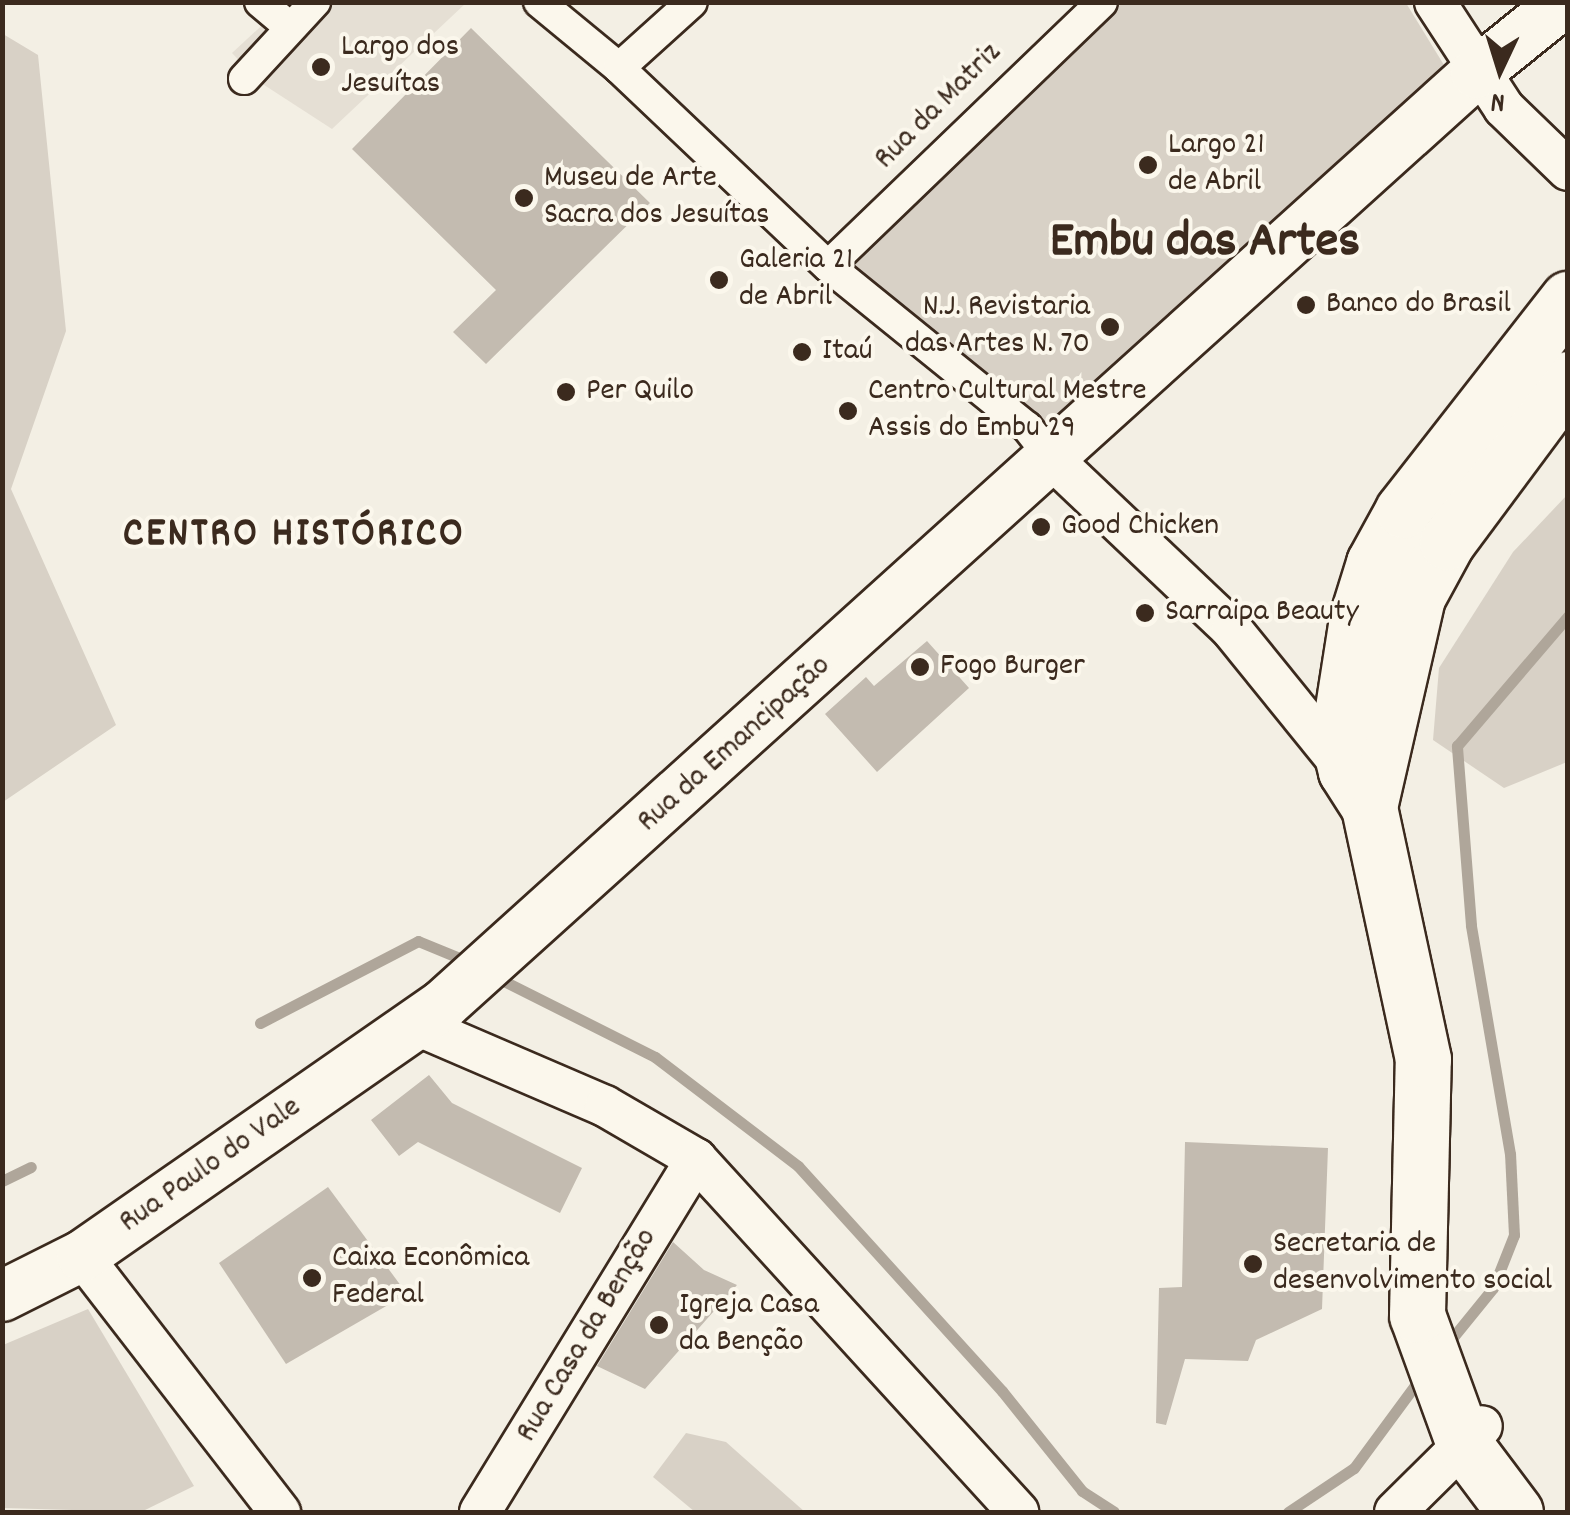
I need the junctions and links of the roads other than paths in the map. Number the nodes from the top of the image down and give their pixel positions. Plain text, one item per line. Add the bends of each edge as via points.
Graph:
1 (260, 2) edge
2 (315, 2) edge
3 (538, 2) edge
4 (692, 2) edge
5 (1102, 2) edge
6 (1435, 2) edge
7 (1564, 2) edge
8 (288, 26) junction
9 (619, 68) junction
10 (1476, 72) junction
11 (244, 79) dead end
12 (1568, 170) edge
13 (828, 266) junction
14 (1568, 299) edge
15 (1568, 379) edge
16 (1052, 458) junction
17 (1358, 789) junction
18 (428, 1014) junction
19 (696, 1159) junction
20 (82, 1256) junction
21 (2, 1296) edge
22 (1454, 1397) junction
23 (1524, 1507) edge
24 (280, 1512) edge
25 (480, 1512) edge
26 (1018, 1512) edge
27 (1395, 1512) edge

1 - 8 street
2 - 8 street
3 - 9 street
4 - 9 street
5 - 13 street, Rua da Matriz
6 - 10 street
7 - 10 street, Rua da Emancipação
8 - 11 street
9 - 13 street
10 - 12 street
10 - 16 street, Rua da Emancipação
13 - 16 street via 1027,427
14 - 17 main road via 1403,510 1374,563 1342,694 1338,740
15 - 17 main road via 1447,542 1418,598
16 - 17 street via 1232,630
16 - 18 street, Rua da Emancipação via 582,884
17 - 22 main road via 1423,1059 1425,1141 1414,1284
18 - 19 street
18 - 20 street, Rua Paulo do Vale
19 - 25 street, Rua Casa da Benção
19 - 26 street
20 - 21 street, Rua Paulo do Vale
20 - 24 street
22 - 23 main road
22 - 27 street

